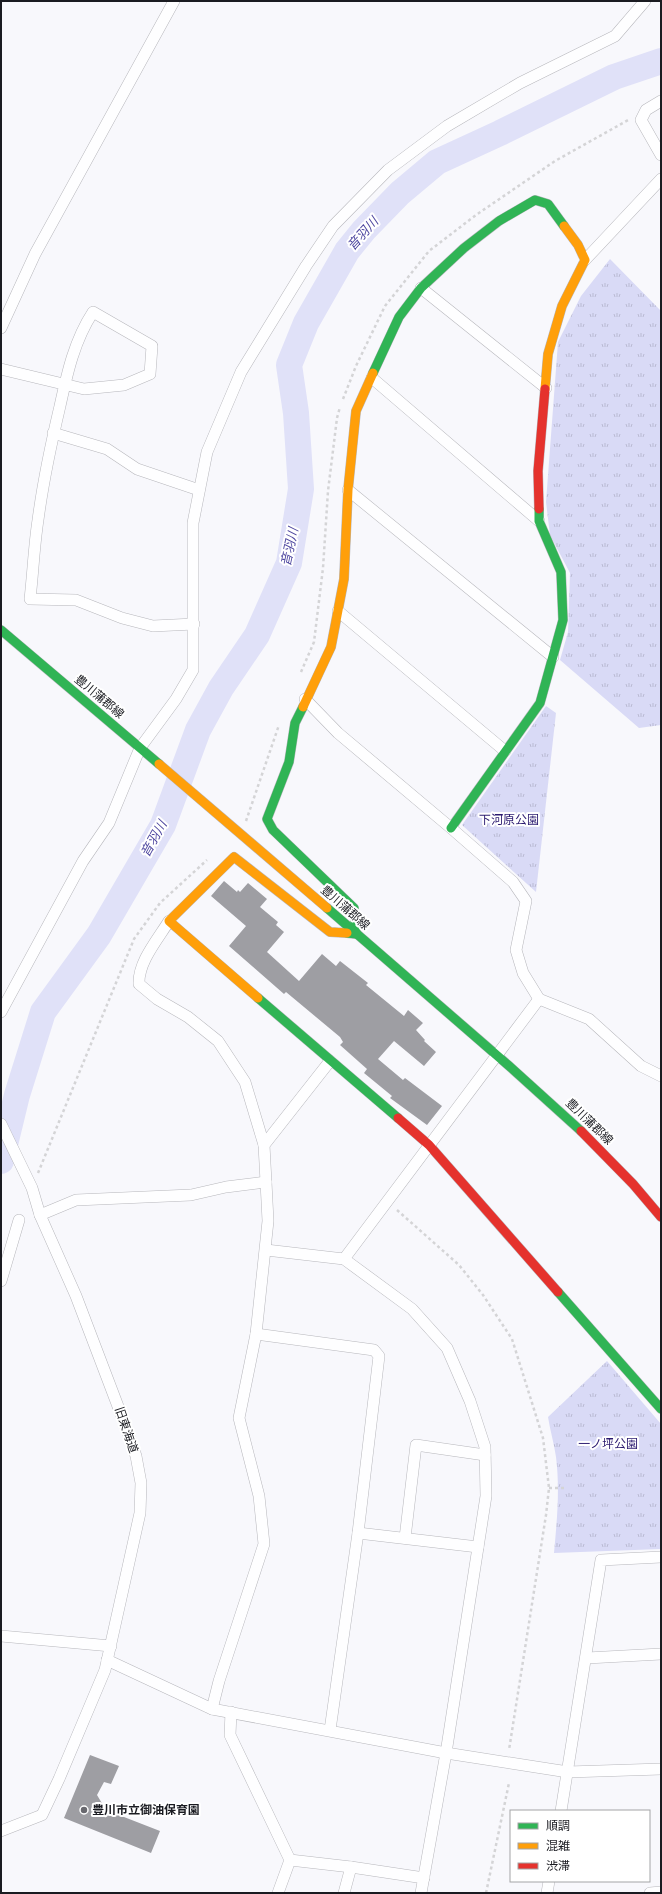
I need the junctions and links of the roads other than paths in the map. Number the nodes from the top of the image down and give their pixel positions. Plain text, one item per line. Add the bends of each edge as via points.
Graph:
1 (174, 1) edge
2 (645, 1) edge
3 (661, 101) edge
4 (661, 155) edge
5 (661, 179) edge
6 (585, 260) junction
7 (421, 288) junction
8 (1, 328) edge
9 (1, 369) edge
10 (372, 378) junction
11 (65, 384) junction
12 (546, 388) junction
13 (53, 433) junction
14 (199, 490) junction
15 (348, 490) junction
16 (539, 521) junction
17 (338, 611) junction
18 (194, 624) junction
19 (1, 630) edge
20 (553, 657) junction
21 (305, 699) junction
22 (144, 751) junction
23 (505, 751) junction
24 (452, 828) junction
25 (169, 921) junction
26 (356, 934) junction
27 (539, 998) junction
28 (1, 1012) edge
29 (496, 1056) junction
30 (330, 1061) junction
31 (661, 1076) edge
32 (1, 1124) edge
33 (264, 1145) junction
34 (429, 1145) junction
35 (266, 1182) junction
36 (40, 1215) junction
37 (661, 1217) edge
38 (19, 1220) dead end
39 (266, 1250) junction
40 (344, 1259) junction
41 (1, 1281) edge
42 (256, 1334) junction
43 (661, 1409) edge
44 (485, 1455) junction
45 (358, 1533) junction
46 (405, 1538) junction
47 (478, 1548) junction
48 (661, 1557) edge
49 (1, 1636) edge
50 (111, 1646) junction
51 (661, 1654) edge
52 (587, 1658) junction
53 (107, 1660) junction
54 (212, 1709) junction
55 (231, 1712) junction
56 (330, 1730) junction
57 (446, 1753) junction
58 (661, 1769) edge
59 (568, 1772) junction
60 (561, 1810) edge
61 (1, 1831) edge
62 (290, 1860) junction
63 (351, 1867) junction
64 (424, 1878) junction
65 (549, 1882) edge
66 (661, 1892) edge
67 (278, 1893) edge
68 (344, 1893) edge
69 (421, 1893) edge
70 (546, 1893) edge
71 (650, 1893) edge

1 - 8 street via 35,254
2 - 14 street via 615,36 520,83 447,126 388,170 333,226 241,372 207,452
3 - 4 street via 646,110 641,120
5 - 6 street
6 - 7 street via 578,245 548,204 535,200 499,221 464,248
6 - 12 street via 562,306 548,354
7 - 10 street via 399,317
7 - 12 street
9 - 11 street
10 - 15 street via 356,411
10 - 16 street
11 - 11 street via 84,389 124,385 150,374 152,346 93,312 68,367
11 - 13 street
12 - 16 street via 538,471
13 - 14 street via 107,449 137,469
13 - 18 street via 38,520 30,599 76,600 122,618 153,626
14 - 18 street via 193,523
15 - 17 street via 344,579
15 - 20 street
16 - 20 street via 561,572 563,620
17 - 21 street via 331,647
17 - 23 street
18 - 22 street via 193,670
19 - 22 street, 豊川蒲郡線
20 - 23 street via 540,703
21 - 24 street via 338,733
21 - 26 street via 295,723 289,762 266,819 273,830 354,908
22 - 26 street, 豊川蒲郡線
22 - 28 street via 109,823 84,861
23 - 24 street
24 - 27 street via 513,882 526,901 516,950 523,973
25 - 26 street via 234,857 330,932
25 - 30 street
25 - 33 street via 138,975 139,984 218,1041 245,1082
26 - 29 street, 豊川蒲郡線
27 - 29 street
27 - 31 street via 589,1019 641,1066
29 - 34 street
29 - 37 street, 豊川蒲郡線 via 576,1124 631,1180
30 - 33 street
30 - 34 street
32 - 36 street, 旧東海道 via 32,1188
33 - 35 street
34 - 40 street
34 - 43 street
35 - 36 street via 191,1195 76,1200
35 - 39 street
36 - 50 street, 旧東海道 via 76,1296 127,1430 136,1456 141,1483 140,1513
38 - 41 street
39 - 40 street
39 - 42 street
40 - 44 street via 412,1309 447,1348 470,1401 485,1447
42 - 45 street via 374,1350 379,1356
42 - 54 street via 239,1418 259,1496 264,1544 218,1681
44 - 46 street via 416,1445
44 - 47 street via 486,1496
45 - 46 street
45 - 56 street
46 - 47 street
47 - 57 street
48 - 52 street via 601,1560
49 - 50 street
50 - 53 street, 旧東海道
51 - 52 street
52 - 59 street
53 - 54 street
53 - 61 street, 旧東海道 via 105,1670 42,1815
54 - 55 street
55 - 56 street
55 - 62 street via 230,1735
56 - 57 street
57 - 59 street
57 - 64 street
58 - 59 street
59 - 60 street
62 - 63 street
62 - 67 street
63 - 64 street
63 - 68 street
64 - 69 street
65 - 70 street
66 - 71 street

